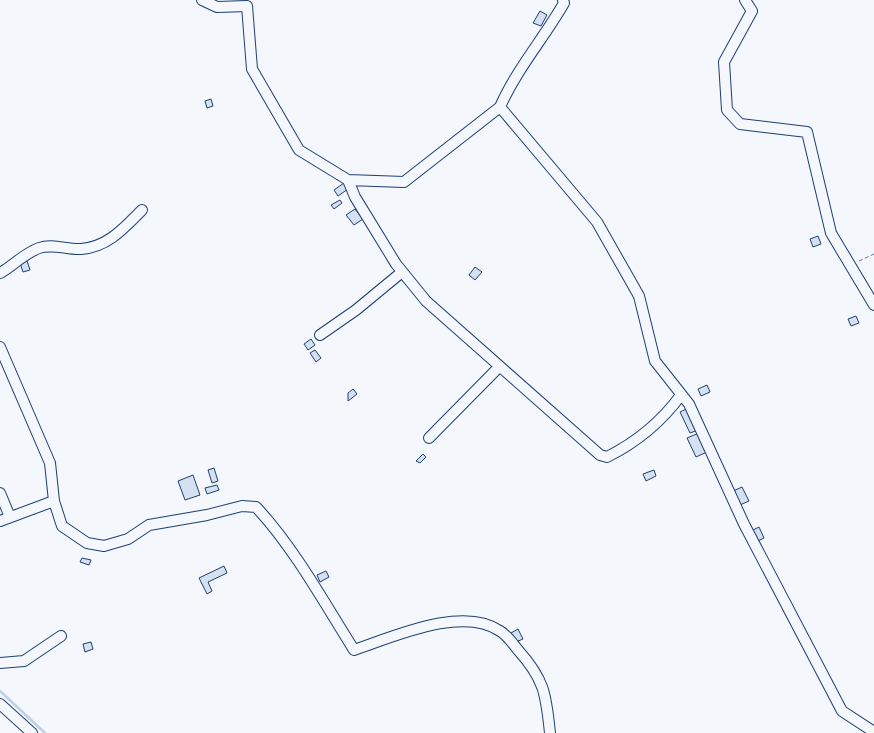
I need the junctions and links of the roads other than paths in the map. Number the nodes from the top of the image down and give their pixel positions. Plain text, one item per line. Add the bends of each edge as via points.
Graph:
1 (202, 0) edge
2 (563, 0) edge
3 (744, 0) edge
4 (500, 107) junction
5 (348, 180) junction
6 (142, 210) dead end
7 (402, 272) junction
8 (0, 273) edge
9 (874, 305) edge
10 (320, 335) dead end
11 (0, 347) edge
12 (500, 367) junction
13 (682, 395) junction
14 (429, 438) dead end
15 (0, 493) edge
16 (54, 501) junction
17 (10, 517) junction
18 (0, 521) edge
19 (61, 636) dead end
20 (0, 663) edge
21 (0, 704) edge
22 (874, 732) edge
23 (32, 733) edge
24 (550, 733) edge

1 - 5 street via 217,7 247,6 252,69 300,150
2 - 4 street via 553,23 507,90
3 - 9 street via 752,11 724,62 728,110 740,124 807,132 831,233
4 - 5 street via 404,182
4 - 13 street via 597,222 639,296 655,362
5 - 7 street via 355,197
6 - 8 street via 108,242 81,249 41,247 22,256
7 - 10 street
7 - 12 street via 426,301
11 - 16 street via 50,463
12 - 13 street via 600,455 607,457 633,442 667,415
12 - 14 street
13 - 22 street via 744,524 842,711
15 - 17 street
16 - 17 street
16 - 24 street via 62,526 86,543 104,546 128,539 150,525 207,516 242,506 256,507 308,578 354,650 446,621 487,624 502,631 534,668 546,692
17 - 18 street
19 - 20 street via 24,661
21 - 23 street

